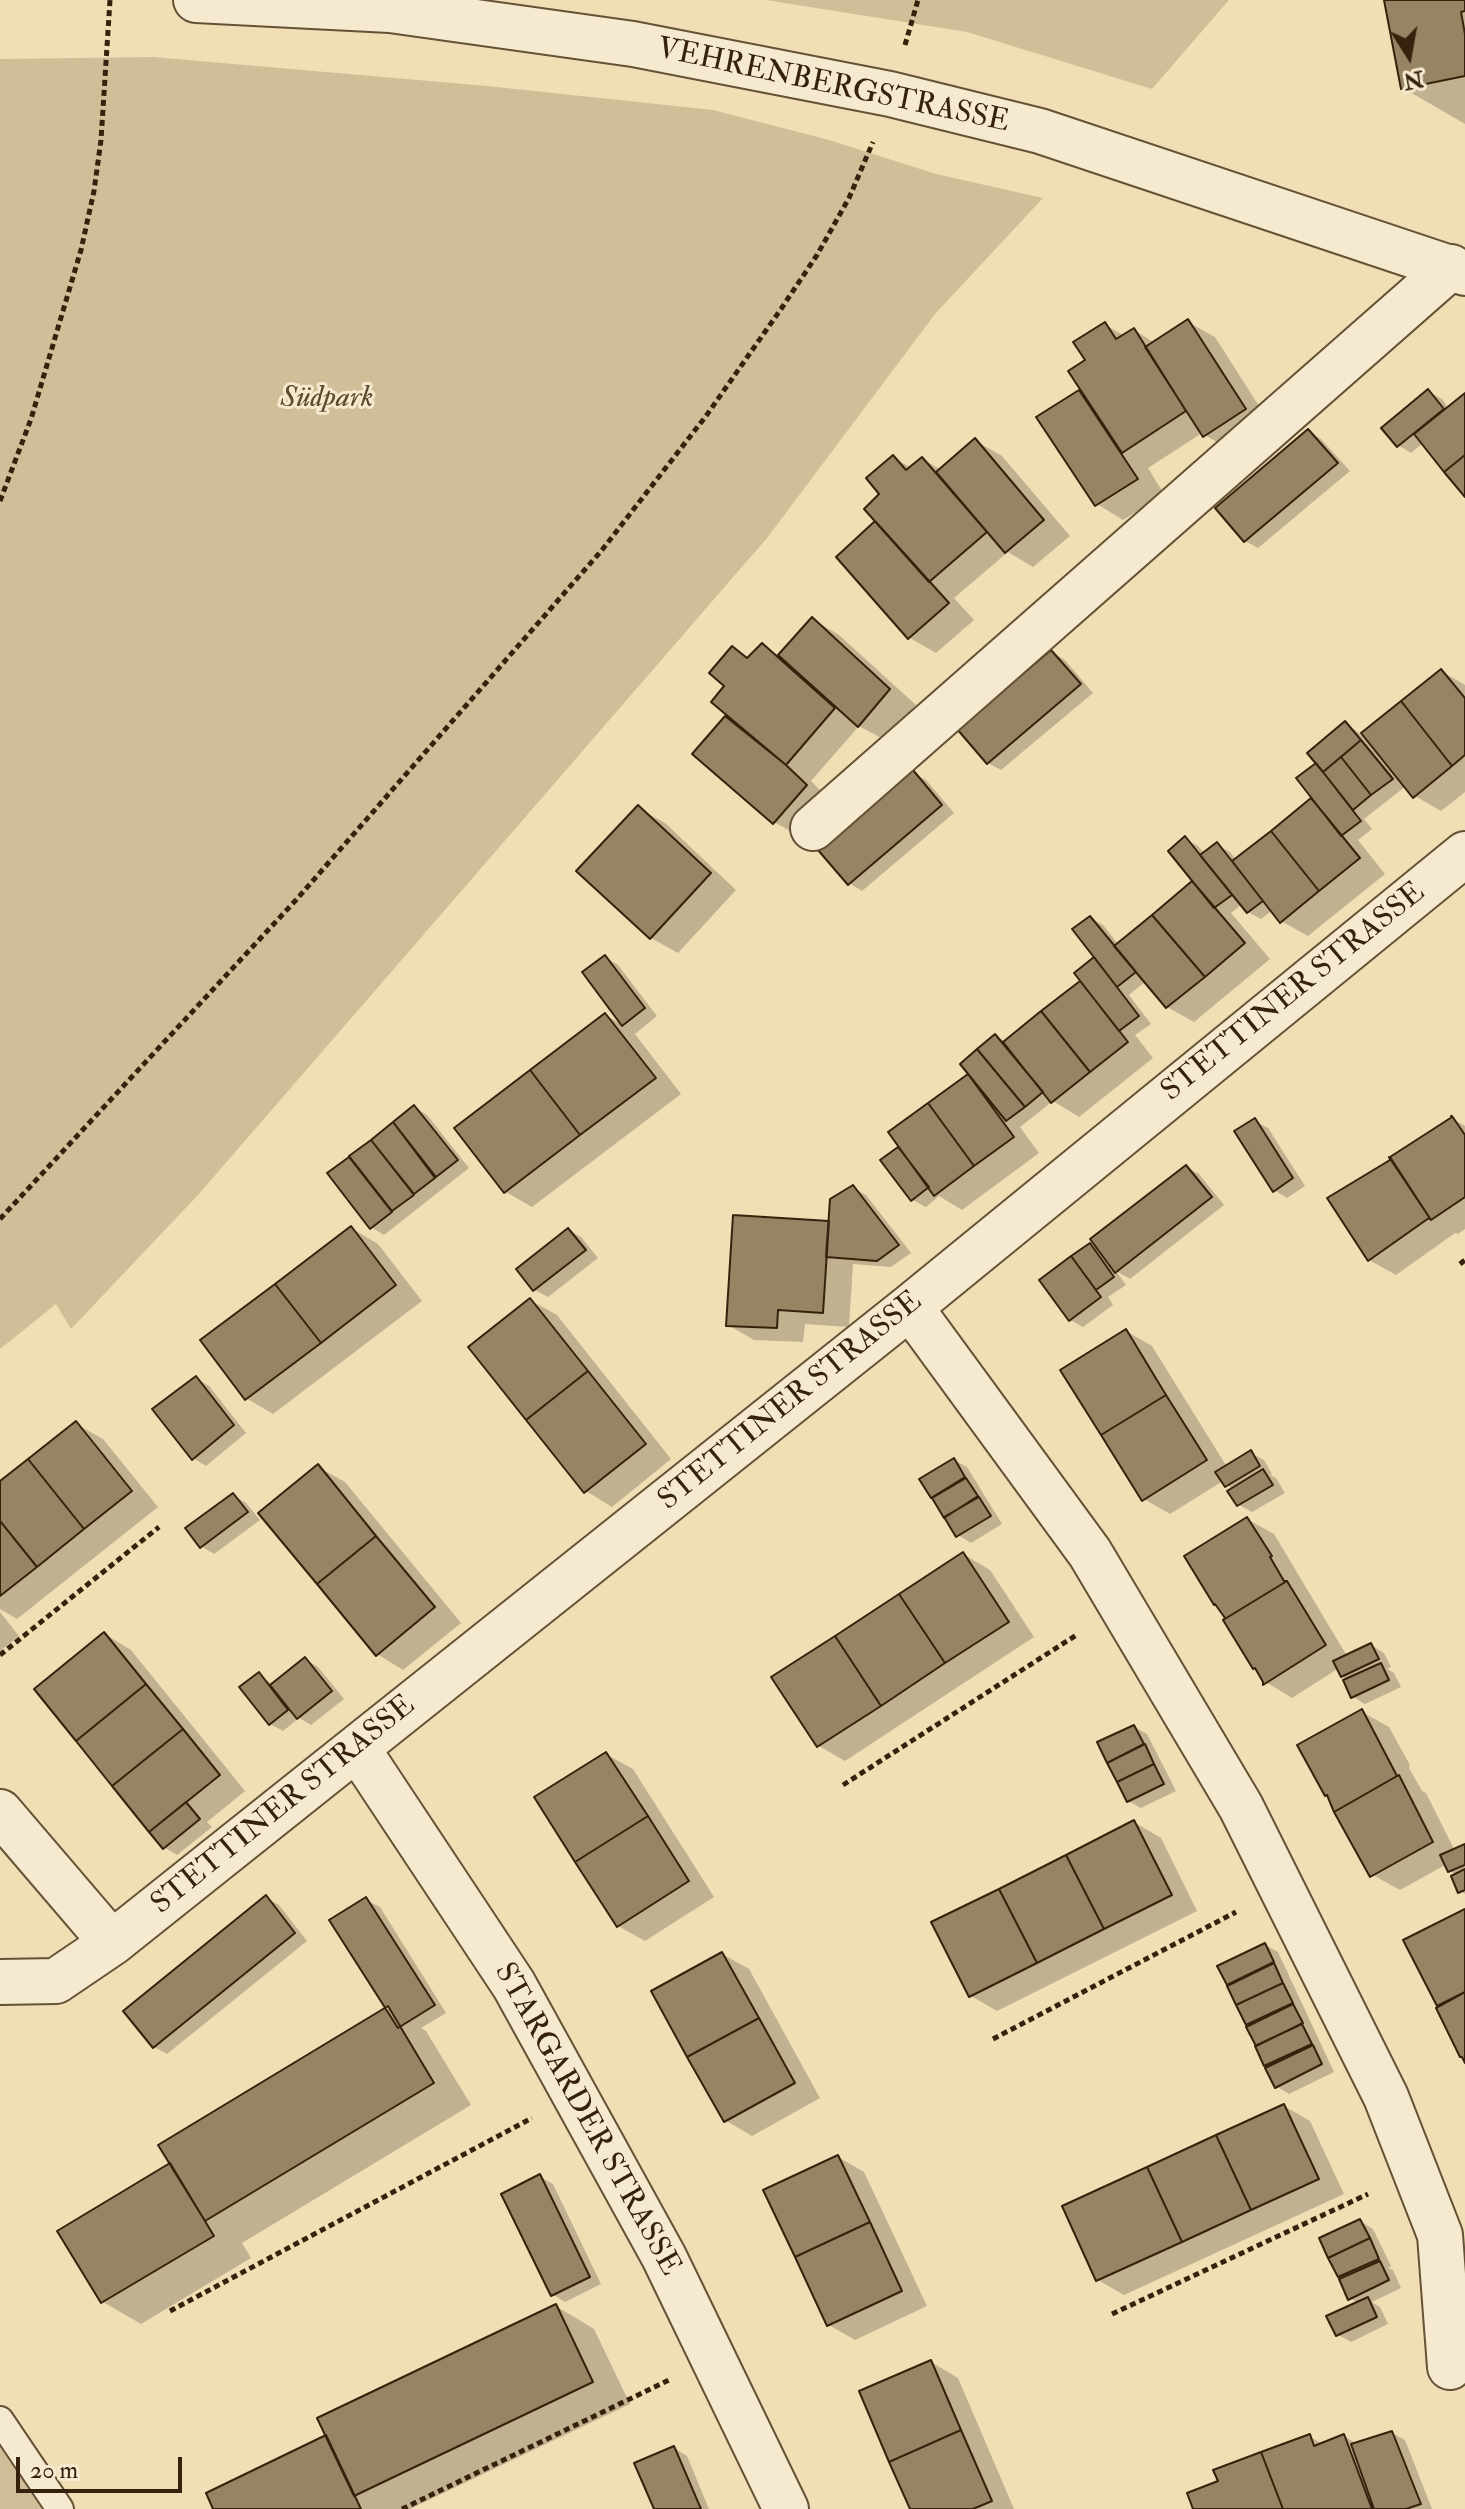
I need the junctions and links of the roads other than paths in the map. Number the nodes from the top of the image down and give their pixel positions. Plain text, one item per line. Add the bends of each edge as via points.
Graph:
1 (196, 0) edge
2 (1458, 270) edge
3 (813, 828) dead end
4 (1465, 854) edge
5 (910, 1307) junction
6 (357, 1748) junction
7 (0, 1812) edge
8 (112, 1943) junction
9 (0, 1982) edge
10 (1450, 2367) dead end
11 (0, 2420) edge
12 (60, 2509) edge
13 (786, 2509) edge

1 - 2 street, VEHRENBERGSTRASSE via 390,10 633,44 890,94 1040,131
2 - 3 street, VEHRENBERGSTRASSE
4 - 5 street, STETTINER STRASSE
5 - 6 street, STETTINER STRASSE
5 - 10 street via 1090,1553 1241,1807 1386,2097 1440,2235
6 - 8 street, STETTINER STRASSE
6 - 13 street, STARGARDER STRASSE via 514,1985 664,2257
7 - 8 street
8 - 9 street, STETTINER STRASSE via 56,1981
11 - 12 lane

